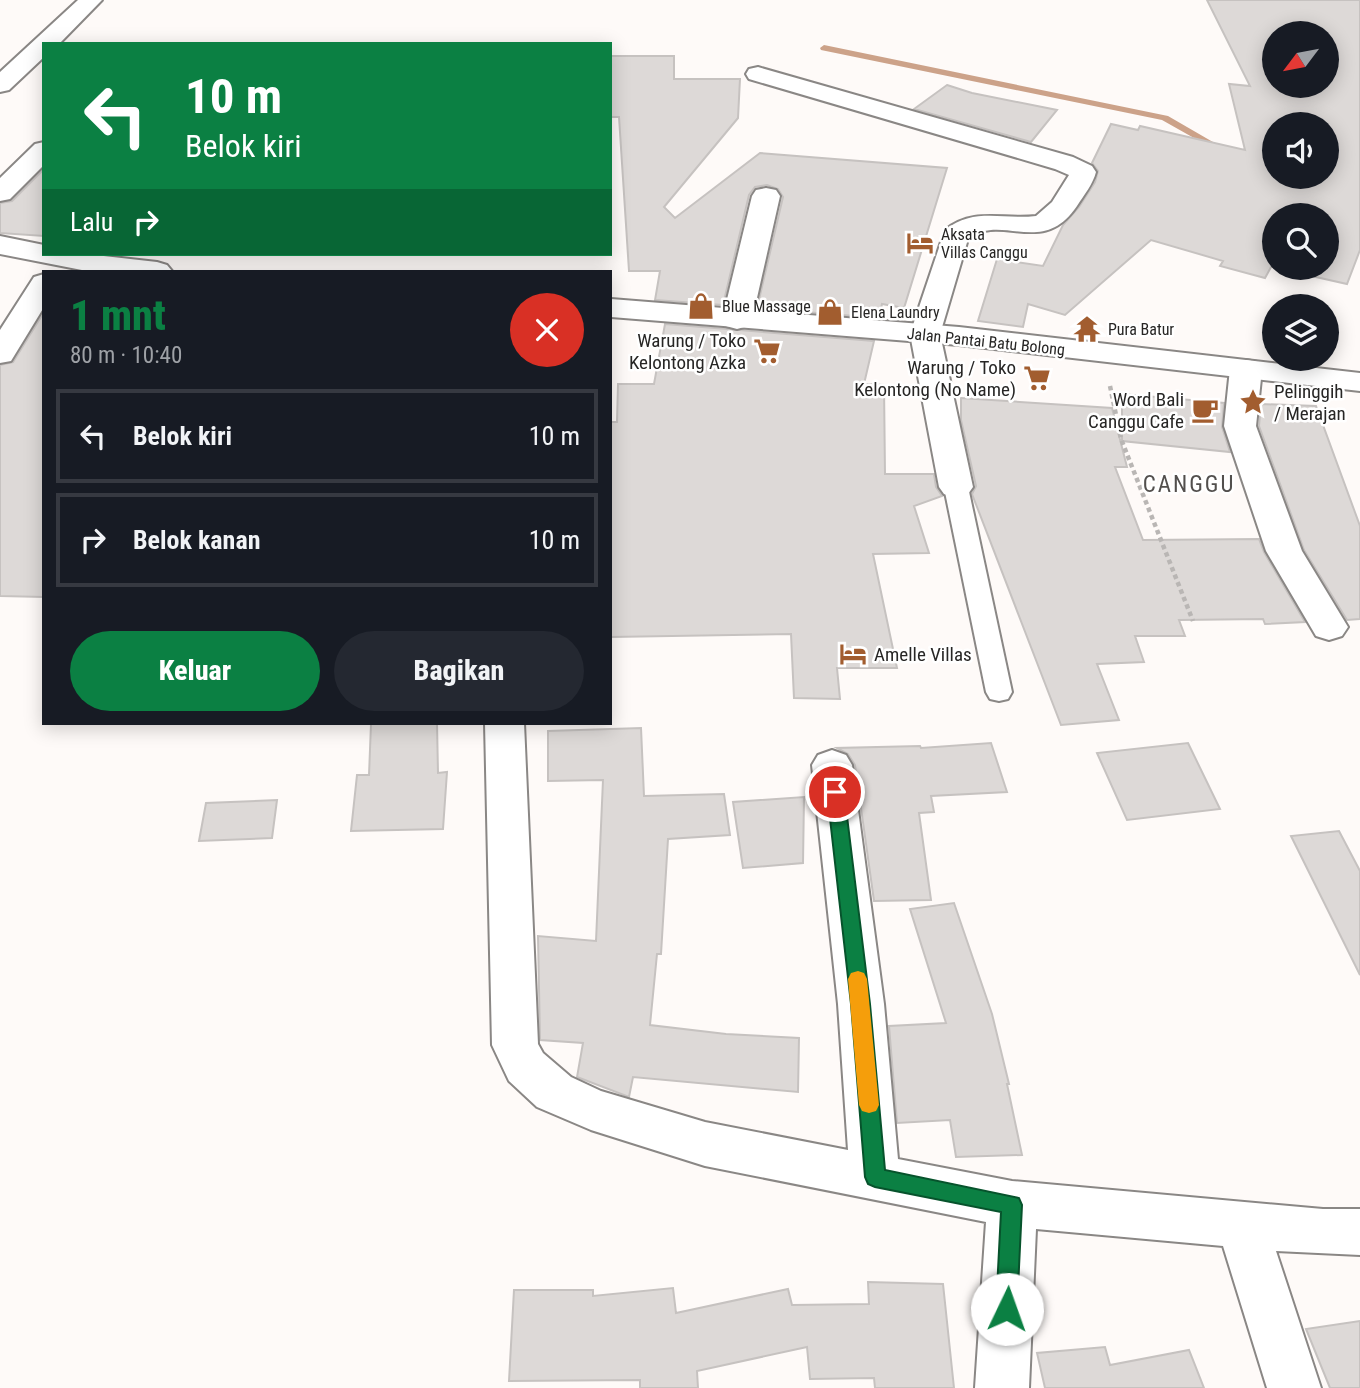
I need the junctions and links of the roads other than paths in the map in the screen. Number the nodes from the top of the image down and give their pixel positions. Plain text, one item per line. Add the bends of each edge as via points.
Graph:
1 (91, 0) edge
2 (46, 42) edge
3 (42, 46) edge
4 (758, 74) dead end
5 (0, 85) edge
6 (42, 151) edge
7 (0, 193) edge
8 (766, 196) dead end
9 (0, 245) edge
10 (48, 263) edge
11 (143, 270) edge
12 (42, 274) edge
13 (612, 308) edge
14 (737, 320) junction
15 (925, 334) junction
16 (0, 354) edge
17 (1246, 369) junction
18 (1360, 382) edge
19 (956, 487) joint
20 (1329, 627) dead end
21 (999, 692) dead end
22 (504, 725) edge
23 (832, 765) dead end
24 (875, 1177) junction
25 (1012, 1205) junction
26 (1242, 1226) junction
27 (1360, 1232) edge
28 (1002, 1388) edge
29 (1294, 1388) edge

1 - 2 street
3 - 5 street
4 - 15 street via 1083,172 1054,217 1035,224 991,222 962,228 955,236
6 - 7 street
8 - 14 street
9 - 10 street
10 - 11 street
12 - 16 street
13 - 14 street, Jalan Pantai Batu Bolong
14 - 15 street, Jalan Pantai Batu Bolong
15 - 17 street, Jalan Pantai Batu Bolong
15 - 19 street
17 - 18 street, Jalan Pantai Batu Bolong
17 - 20 street via 1240,426 1284,551
19 - 21 lane
22 - 24 street via 512,1007 515,1045 526,1068 554,1092 591,1109 705,1144
23 - 24 street via 861,1004
24 - 25 street
25 - 26 street
25 - 28 street
26 - 27 street
26 - 29 street

